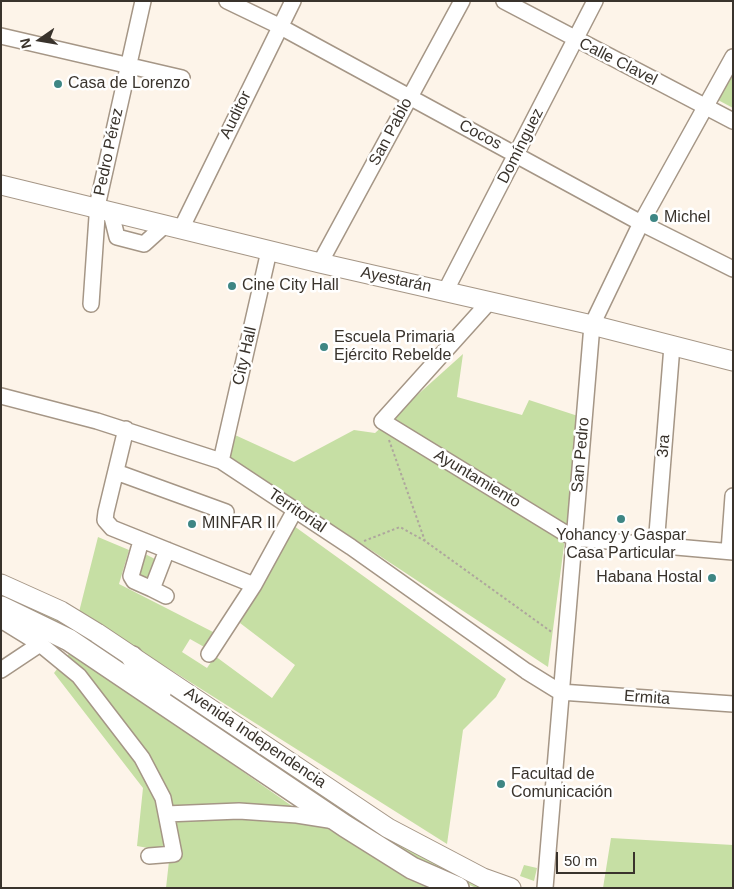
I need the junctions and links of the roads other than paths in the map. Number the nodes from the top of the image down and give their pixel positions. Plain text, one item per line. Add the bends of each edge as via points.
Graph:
1 (143, 1) edge
2 (227, 1) edge
3 (292, 1) edge
4 (462, 1) edge
5 (504, 1) edge
6 (595, 1) edge
7 (279, 26) junction
8 (1, 36) edge
9 (575, 40) junction
10 (733, 57) edge
11 (128, 66) junction
12 (182, 78) dead end
13 (410, 98) junction
14 (706, 106) junction
15 (733, 120) edge
16 (517, 155) junction
17 (1, 185) edge
18 (104, 211) junction
19 (641, 223) junction
20 (173, 227) junction
21 (269, 251) junction
22 (320, 263) junction
23 (733, 269) edge
24 (446, 290) junction
25 (490, 302) junction
26 (91, 304) dead end
27 (592, 324) junction
28 (672, 346) junction
29 (733, 361) edge
30 (1, 396) edge
31 (126, 429) junction
32 (221, 461) junction
33 (116, 472) junction
34 (733, 496) edge
35 (295, 510) junction
36 (226, 512) dead end
37 (574, 538) junction
38 (141, 541) junction
39 (656, 546) junction
40 (167, 550) junction
41 (731, 552) edge
42 (1, 584) edge
43 (254, 585) junction
44 (1, 607) edge
45 (1, 620) edge
46 (40, 644) junction
47 (209, 654) dead end
48 (132, 657) junction
49 (1, 670) edge
50 (560, 692) junction
51 (733, 704) edge
52 (173, 709) junction
53 (166, 814) junction
54 (339, 821) junction
55 (149, 856) dead end
56 (458, 888) edge
57 (511, 888) edge
58 (545, 888) edge

1 - 11 street, Pedro Pérez
2 - 7 street, Cocos
3 - 7 street, Auditor
4 - 13 street, San Pablo
5 - 9 street, Calle Clavel
6 - 9 street, Domínguez
7 - 13 street, Cocos
7 - 20 street, Auditor
8 - 11 street
9 - 14 street, Calle Clavel
9 - 16 street, Domínguez
10 - 14 street, San Pedro
11 - 12 street
11 - 18 street, Pedro Pérez
13 - 16 street, Cocos
13 - 22 street, San Pablo
14 - 15 street, Calle Clavel
14 - 19 street, San Pedro
16 - 19 street, Cocos
16 - 24 street, Domínguez
17 - 18 main road, Ayestarán
18 - 20 main road, Ayestarán
18 - 26 street, Pedro Pérez
19 - 23 street, Cocos
19 - 27 street, San Pedro
20 - 21 main road, Ayestarán
21 - 22 main road, Ayestarán
21 - 32 street, City Hall
22 - 24 main road, Ayestarán
24 - 25 main road, Ayestarán
25 - 27 main road, Ayestarán
25 - 37 street, Ayuntamiento via 382,421
27 - 28 main road, Ayestarán
27 - 37 street, San Pedro
28 - 29 main road, Ayestarán
28 - 39 street, 3ra
30 - 31 street, Territorial
31 - 32 street, Territorial
31 - 33 street
32 - 35 street, Territorial
33 - 36 street
33 - 38 street via 105,520 112,528
34 - 41 street
35 - 43 street
35 - 50 street, Territorial
37 - 39 street, Ayuntamiento
37 - 50 street, San Pedro
38 - 40 street
38 - 40 street via 131,576 134,581 159,593
39 - 41 street, Ayuntamiento
40 - 43 street
42 - 48 main road, Avenida Independencia via 61,612
43 - 47 street
44 - 52 highway, Avenida Independencia via 69,640
45 - 46 street
46 - 49 street
46 - 53 street via 79,676 142,758 162,798
48 - 52 highway
48 - 57 main road, Avenida Independencia via 388,828 483,878
50 - 51 street, Ermita
50 - 58 street, San Pedro
52 - 54 highway, Avenida Independencia
53 - 54 street via 238,811
53 - 55 street via 174,854
54 - 56 highway, Avenida Independencia via 412,868

